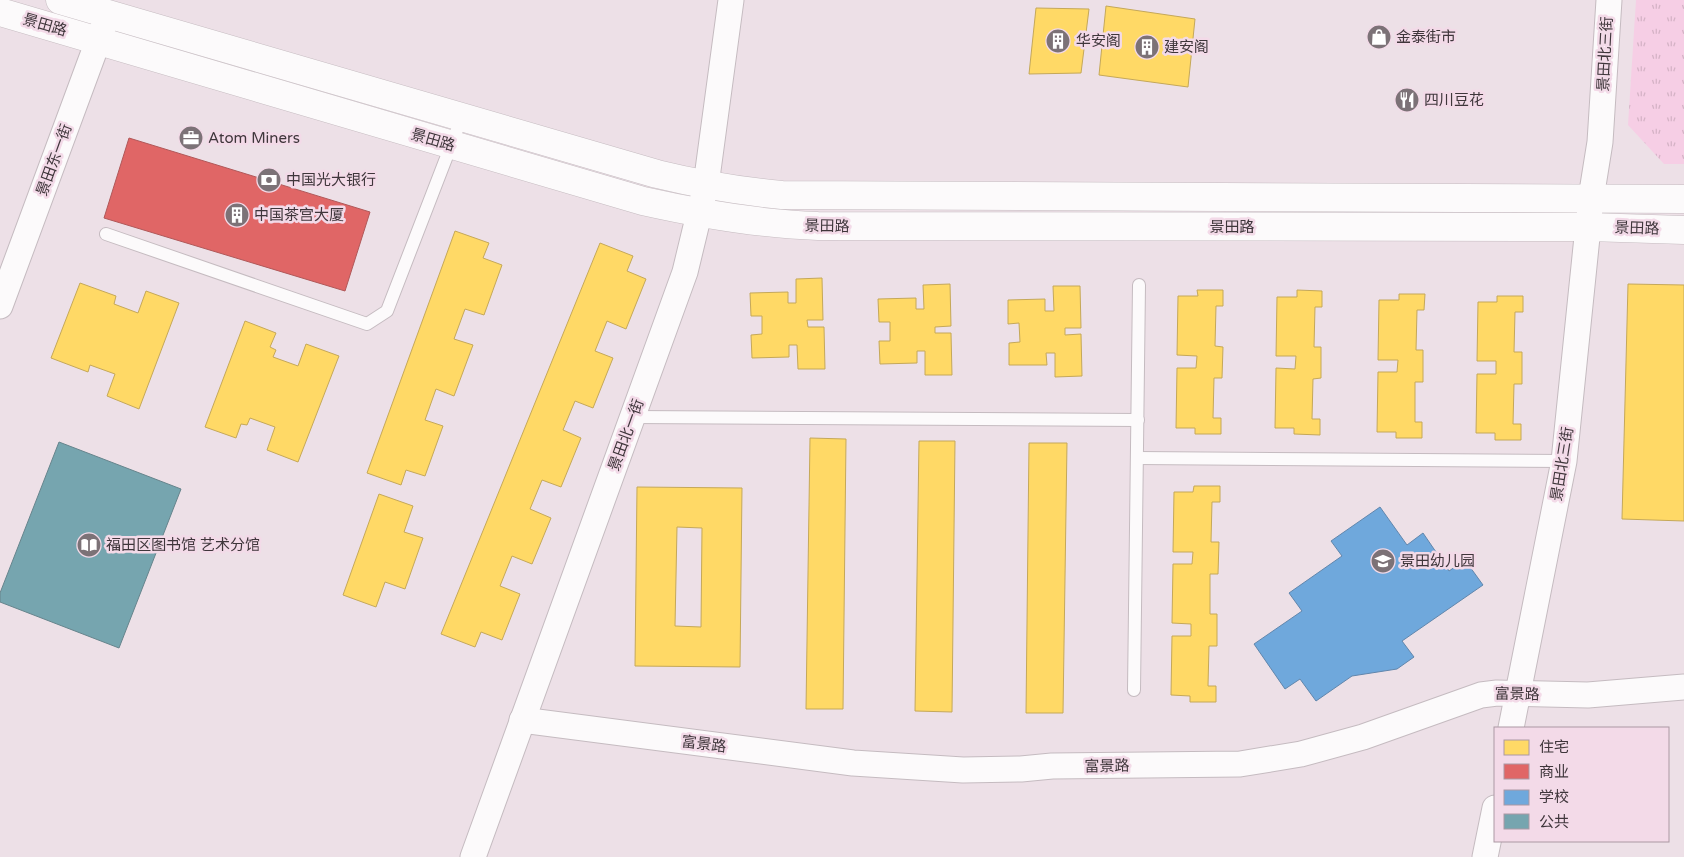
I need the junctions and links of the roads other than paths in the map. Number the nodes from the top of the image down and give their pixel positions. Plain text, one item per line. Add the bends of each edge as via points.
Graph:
1 (60, 0) edge
2 (731, 0) edge
3 (1597, 0) edge
4 (1608, 0) edge
5 (0, 12) edge
6 (108, 14) junction
7 (99, 40) junction
8 (462, 117) junction
9 (451, 145) junction
10 (706, 185) junction
11 (1591, 198) junction
12 (1684, 199) edge
13 (700, 213) junction
14 (1589, 227) junction
15 (1684, 230) edge
16 (106, 234) dead end
17 (1139, 285) dead end
18 (0, 306) edge
19 (632, 417) junction
20 (1138, 420) junction
21 (1137, 458) junction
22 (1564, 461) junction
23 (1684, 686) edge
24 (1134, 690) dead end
25 (1518, 693) junction
26 (522, 720) junction
27 (1511, 727) edge
28 (1494, 813) edge
29 (473, 857) edge
30 (1485, 857) edge

1 - 6 main road, 景田路
2 - 10 street, 景田北一街
3 - 11 street, 景田北三街 via 1588,142
4 - 11 street, 景田北三街 via 1600,142
5 - 7 main road, 景田路
6 - 7 street, 景田东一街
6 - 8 main road, 景田路
7 - 9 main road, 景田路
7 - 18 street, 景田东一街
8 - 9 lane
8 - 10 main road, 景田路 via 657,174
9 - 13 main road, 景田路 via 643,201
9 - 16 lane via 387,311 367,324
10 - 11 main road, 景田路 via 782,195
10 - 13 street, 景田北一街
11 - 12 main road, 景田路
11 - 14 street, 景田北三街
13 - 14 main road, 景田路 via 818,226
13 - 19 street, 景田北一街 via 685,272
14 - 15 main road, 景田路
14 - 22 street, 景田北三街
17 - 20 lane
19 - 20 lane
19 - 26 street, 景田北一街
20 - 21 lane
21 - 22 lane
21 - 24 lane
22 - 25 street, 景田北三街
23 - 25 street, 富景路 via 1588,695
25 - 26 street, 富景路 via 1481,695 1363,737 1301,754 1240,764 963,770 887,766
25 - 27 street, 景田北三街
26 - 29 street, 景田北一街
28 - 30 street

